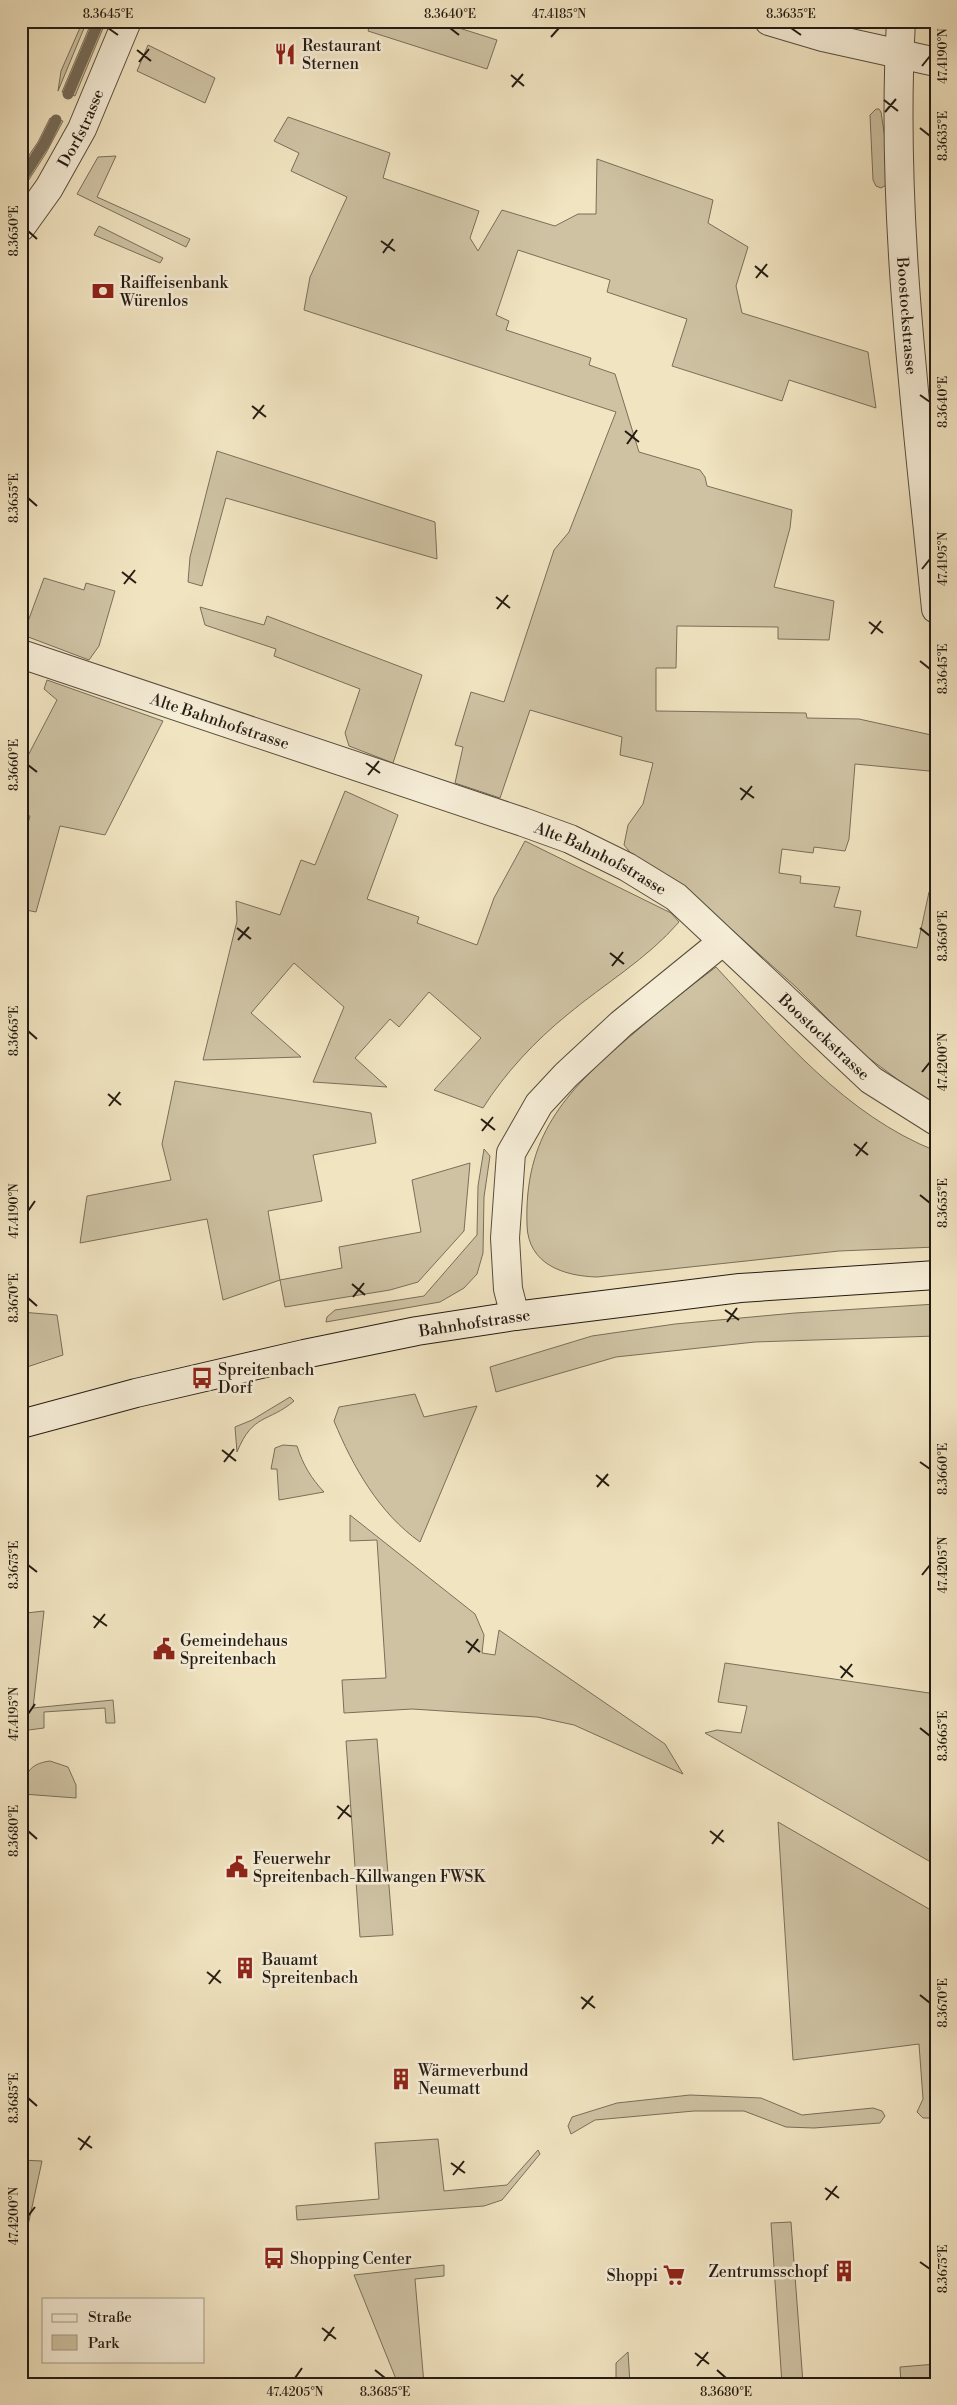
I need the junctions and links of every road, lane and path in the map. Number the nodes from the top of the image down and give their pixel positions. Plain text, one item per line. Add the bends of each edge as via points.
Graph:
1 (127, 21) edge
2 (769, 21) edge
3 (901, 21) edge
4 (899, 56) junction
5 (936, 62) edge
6 (21, 227) edge
7 (936, 610) edge
8 (21, 654) edge
9 (722, 942) junction
10 (936, 1121) edge
11 (936, 1275) edge
12 (515, 1316) junction
13 (21, 1424) edge

1 - 6 street, Dorfstrasse via 82,129 50,188
2 - 4 street
3 - 4 street, Boostockstrasse
4 - 5 street
4 - 7 street, Boostockstrasse via 901,217
8 - 9 street, Alte Bahnhofstrasse via 570,839 627,867 676,897
9 - 10 street, Boostockstrasse via 871,1080
9 - 12 street via 621,1024 566,1076 539,1104 511,1153 505,1238 508,1289
11 - 12 street, Bahnhofstrasse via 740,1288
12 - 13 street, Bahnhofstrasse via 304,1354

